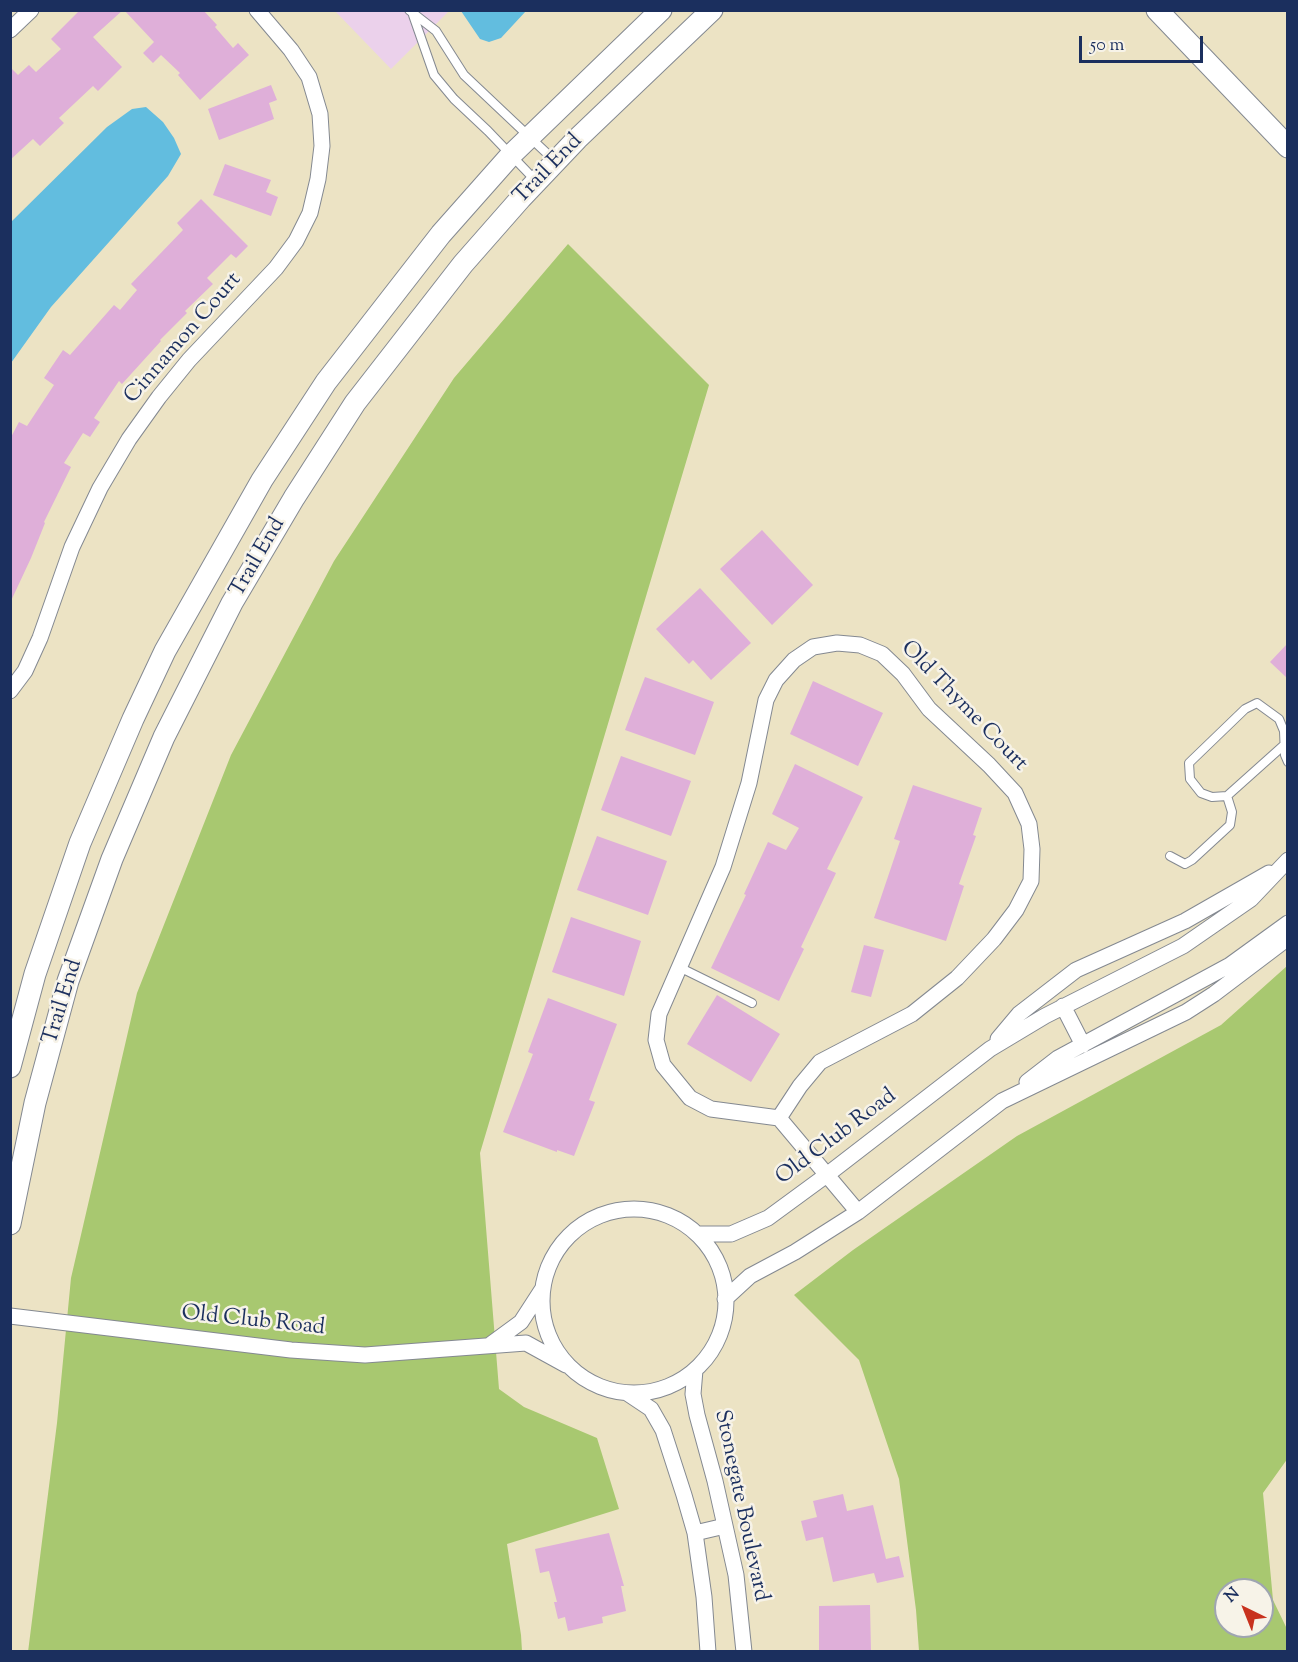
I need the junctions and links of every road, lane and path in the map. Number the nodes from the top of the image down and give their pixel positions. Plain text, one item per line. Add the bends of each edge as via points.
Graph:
1 (31, 10) edge
2 (257, 10) edge
3 (661, 10) edge
4 (712, 10) edge
5 (1156, 10) edge
6 (411, 13) edge
7 (10, 30) edge
8 (529, 137) junction
9 (1287, 147) edge
10 (511, 155) junction
11 (555, 161) junction
12 (536, 182) junction
13 (10, 691) edge
14 (1284, 744) junction
15 (1287, 762) edge
16 (1227, 796) junction
17 (1170, 856) dead end
18 (1285, 863) edge
19 (1287, 923) edge
20 (1287, 938) edge
21 (679, 968) junction
22 (752, 1003) dead end
23 (1063, 1006) junction
24 (1083, 1045) junction
25 (990, 1048) junction
26 (10, 1067) edge
27 (1002, 1101) junction
28 (779, 1118) junction
29 (828, 1174) junction
30 (858, 1212) junction
31 (10, 1224) edge
32 (698, 1234) junction
33 (543, 1287) junction
34 (725, 1299) junction
35 (10, 1316) edge
36 (491, 1344) junction
37 (572, 1369) junction
38 (695, 1370) junction
39 (627, 1393) junction
40 (726, 1526) junction
41 (695, 1533) junction
42 (708, 1652) edge
43 (744, 1652) edge

1 - 7 street
2 - 13 street, Cinnamon Court via 309,77 320,114 322,146 309,213 296,241 276,268 189,360 129,440 76,537 40,638 25,671
3 - 8 street, Trail End
4 - 11 street, Trail End
5 - 9 street
6 - 8 lane via 435,31 464,75
6 - 10 lane via 434,75
8 - 10 street, Trail End
8 - 11 lane
10 - 12 lane
10 - 26 street, Trail End via 403,281 326,382 262,480 165,651 80,843 34,974
11 - 12 street, Trail End
12 - 31 street, Trail End via 463,264 355,403 232,603 164,737 112,859 68,981 34,1103
14 - 15 lane
14 - 16 lane
14 - 16 lane via 1279,719 1257,703 1245,709 1189,763 1190,779 1200,792
16 - 17 lane via 1232,812 1230,825 1185,864
18 - 23 street, Old Club Road via 1251,899 1183,946
18 - 25 street, Old Club Road via 1185,921 1076,970 1019,1014
19 - 24 street via 1230,965
20 - 27 street via 1186,1012
21 - 22 lane
21 - 28 street, Old Thyme Court via 659,1014 656,1040 663,1065 690,1098 711,1109
21 - 28 street, Old Thyme Court via 736,830 766,700 790,664 813,647 860,645 882,654 929,709 1015,793 1029,824 1032,849 1031,881 1016,910 957,978 912,1014 820,1062
23 - 24 street
23 - 25 street, Old Club Road
24 - 27 street via 1058,1058
25 - 29 street, Old Club Road
27 - 30 street
28 - 29 street
29 - 30 street
29 - 32 street, Old Club Road via 768,1218 731,1234
30 - 34 street via 750,1276
32 - 33 street via 681,1221 650,1210 606,1214 574,1231 559,1248
32 - 34 street via 720,1266
33 - 36 street via 521,1322
33 - 37 street via 544,1321 559,1354
34 - 38 street via 718,1338
35 - 36 street, Old Club Road via 280,1349 365,1355
36 - 37 street, Old Club Road via 526,1343
37 - 39 street via 604,1388
38 - 39 street via 661,1389
38 - 40 street, Stonegate Boulevard via 693,1394 697,1415
39 - 41 street via 651,1409 663,1430
40 - 41 street
40 - 43 street, Stonegate Boulevard
41 - 42 street

